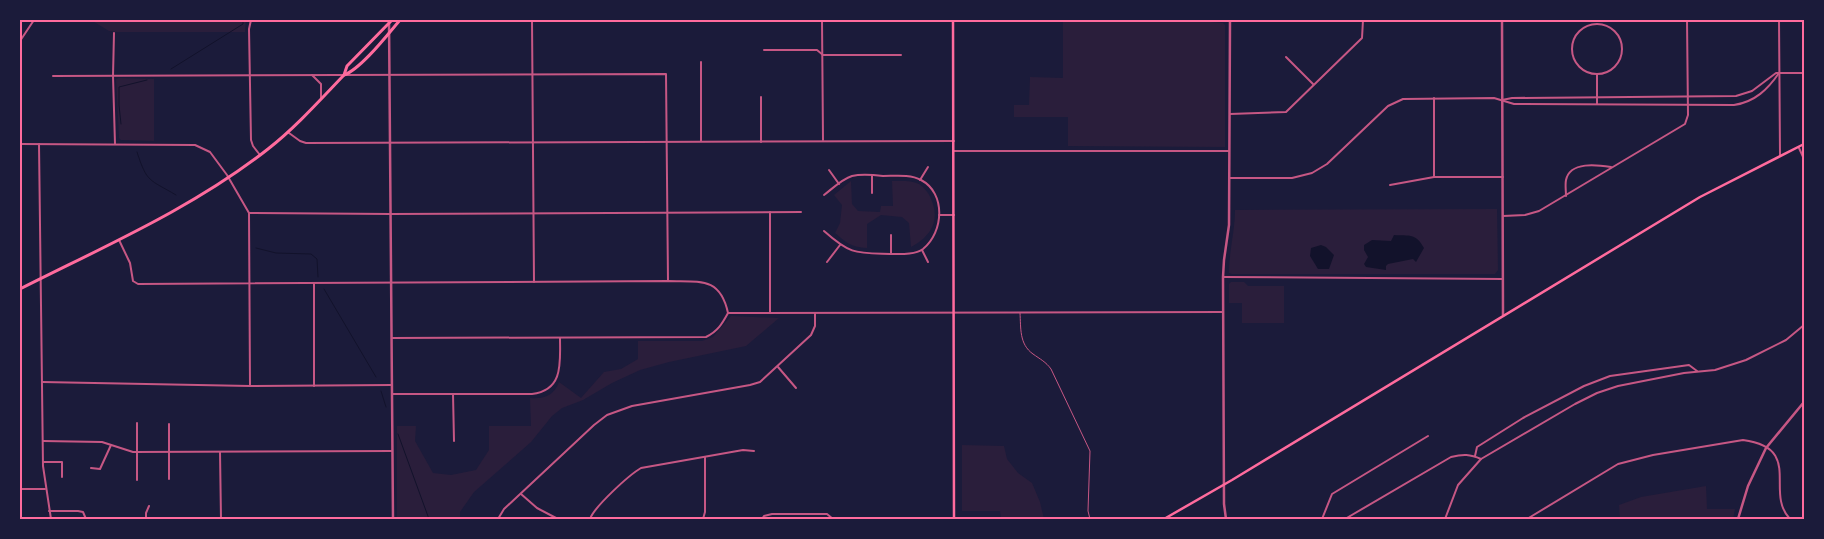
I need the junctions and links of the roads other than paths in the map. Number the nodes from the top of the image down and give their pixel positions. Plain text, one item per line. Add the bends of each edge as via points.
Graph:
1 (34, 20) edge
2 (250, 20) edge
3 (400, 20) edge
4 (532, 20) edge
5 (822, 20) edge
6 (953, 20) edge
7 (1230, 20) edge
8 (1363, 20) edge
9 (1502, 20) edge
10 (1596, 20) edge
11 (1687, 20) edge
12 (1779, 20) edge
13 (390, 21) edge
14 (1596, 24) junction
15 (390, 32) junction
16 (114, 33) dead end
17 (20, 41) edge
18 (764, 50) dead end
19 (823, 55) junction
20 (901, 55) dead end
21 (1286, 57) dead end
22 (701, 62) dead end
23 (1779, 72) junction
24 (1804, 73) edge
25 (390, 74) junction
26 (533, 74) junction
27 (1597, 74) junction
28 (312, 75) junction
29 (344, 75) junction
30 (52, 76) dead end
31 (113, 76) junction
32 (250, 76) junction
33 (1313, 84) junction
34 (761, 97) dead end
35 (1597, 97) junction
36 (1688, 97) junction
37 (1434, 98) junction
38 (320, 100) junction
39 (1502, 100) junction
40 (1597, 104) junction
41 (1688, 104) junction
42 (1229, 114) junction
43 (287, 131) junction
44 (823, 141) junction
45 (954, 141) junction
46 (533, 142) junction
47 (667, 142) junction
48 (702, 142) junction
49 (761, 142) junction
50 (391, 143) junction
51 (20, 144) edge
52 (39, 144) junction
53 (115, 144) junction
54 (1804, 144) edge
55 (1798, 146) junction
56 (954, 151) junction
57 (1230, 151) junction
58 (260, 155) junction
59 (1780, 155) junction
60 (1804, 159) edge
61 (928, 167) dead end
62 (1613, 167) junction
63 (828, 170) dead end
64 (872, 176) junction
65 (229, 177) junction
66 (1434, 177) junction
67 (1504, 177) junction
68 (1229, 178) junction
69 (920, 180) junction
70 (840, 184) junction
71 (1390, 185) dead end
72 (872, 193) dead end
73 (824, 195) dead end
74 (1566, 196) junction
75 (667, 212) junction
76 (770, 212) junction
77 (800, 212) dead end
78 (249, 213) junction
79 (391, 214) junction
80 (533, 214) junction
81 (939, 215) junction
82 (954, 215) junction
83 (1503, 216) junction
84 (824, 231) dead end
85 (891, 235) dead end
86 (119, 239) junction
87 (840, 245) junction
88 (922, 250) junction
89 (891, 254) junction
90 (828, 262) dead end
91 (928, 262) dead end
92 (1223, 278) junction
93 (40, 279) junction
94 (1503, 279) junction
95 (668, 281) junction
96 (534, 282) junction
97 (391, 283) junction
98 (250, 284) junction
99 (314, 284) junction
100 (20, 289) edge
101 (955, 312) junction
102 (1020, 312) junction
103 (1223, 312) junction
104 (728, 313) junction
105 (770, 313) junction
106 (815, 313) junction
107 (1503, 315) junction
108 (1804, 326) edge
109 (391, 338) junction
110 (560, 338) junction
111 (778, 367) junction
112 (1697, 371) junction
113 (42, 382) junction
114 (392, 385) junction
115 (250, 386) junction
116 (314, 386) junction
117 (796, 388) dead end
118 (392, 394) junction
119 (454, 394) junction
120 (1804, 402) edge
121 (137, 423) dead end
122 (169, 424) dead end
123 (1428, 436) dead end
124 (42, 441) junction
125 (454, 441) dead end
126 (110, 445) junction
127 (1766, 448) junction
128 (392, 451) junction
129 (754, 451) dead end
130 (137, 452) junction
131 (169, 452) junction
132 (220, 452) junction
133 (1475, 456) junction
134 (704, 457) junction
135 (1481, 459) junction
136 (42, 462) junction
137 (91, 468) dead end
138 (62, 477) dead end
139 (169, 479) dead end
140 (137, 480) dead end
141 (1224, 484) junction
142 (20, 489) edge
143 (45, 489) junction
144 (521, 493) junction
145 (149, 506) dead end
146 (49, 511) junction
147 (51, 519) edge
148 (86, 519) edge
149 (146, 519) edge
150 (221, 519) edge
151 (393, 519) edge
152 (498, 519) edge
153 (558, 519) edge
154 (590, 519) edge
155 (703, 519) edge
156 (762, 519) edge
157 (833, 519) edge
158 (954, 519) edge
159 (1090, 519) edge
160 (1164, 519) edge
161 (1226, 519) edge
162 (1322, 519) edge
163 (1345, 519) edge
164 (1445, 519) edge
165 (1526, 519) edge
166 (1738, 519) edge
167 (1790, 519) edge

1 - 17 street
2 - 32 street
3 - 15 highway
4 - 26 street
5 - 19 street
6 - 45 main road
7 - 42 street
8 - 33 street via 1362,38
9 - 39 street
10 - 14 street
11 - 36 street
12 - 23 street
13 - 15 street
13 - 29 highway via 347,66
14 - 27 street via 1614,30 1622,48 1615,66
14 - 27 street via 1578,32 1571,51 1579,67
15 - 25 street
15 - 29 highway via 360,64
16 - 31 street
18 - 19 street via 817,50
19 - 20 street
19 - 44 street
21 - 33 street
22 - 48 street
23 - 24 street
23 - 36 street via 1744,95
23 - 41 street via 1765,91 1744,102 1734,105
23 - 59 street
25 - 26 street
25 - 29 street
25 - 50 street
26 - 46 street
26 - 47 street via 666,74
27 - 35 street
28 - 29 street
28 - 32 street
28 - 38 street via 321,84
29 - 38 highway
30 - 31 street
31 - 32 street
31 - 53 street
32 - 58 street via 251,140
33 - 42 street via 1286,112
34 - 49 street
35 - 36 street
35 - 39 street
35 - 40 street
36 - 41 street
37 - 39 street
37 - 66 street
37 - 68 street via 1403,99 1388,106 1328,164 1312,173 1292,178
38 - 43 highway
39 - 40 street via 1514,104
39 - 67 street
40 - 41 street
41 - 62 street via 1688,118 1682,126
42 - 57 street
43 - 50 street via 306,143
43 - 58 highway
44 - 45 street
44 - 49 street
45 - 56 main road
46 - 47 street
46 - 50 street
46 - 80 street
47 - 48 street
47 - 75 street
48 - 49 street
50 - 79 street
51 - 52 street
52 - 53 street
52 - 93 street
53 - 65 street via 195,144 210,152
54 - 55 main road
55 - 59 main road
55 - 60 street
56 - 57 street
56 - 82 main road
57 - 68 street
58 - 65 highway
59 - 107 main road via 1700,197
61 - 69 street
62 - 74 street
62 - 74 street via 1593,165 1574,169 1566,180
63 - 70 street
64 - 69 street via 904,176
64 - 70 street via 852,176
64 - 72 street
65 - 78 street
65 - 86 highway via 187,204
66 - 67 street
66 - 71 street
67 - 83 street
68 - 92 street via 1229,224
69 - 81 street via 937,197
70 - 73 street
74 - 83 street via 1531,214
75 - 76 street
75 - 80 street
75 - 95 street
76 - 77 street
76 - 105 street
78 - 79 street
78 - 98 street
79 - 80 street
79 - 97 street
80 - 96 street
81 - 82 street
81 - 88 street via 938,228
82 - 101 main road
83 - 94 street
84 - 87 street
85 - 89 street
86 - 93 highway
86 - 98 street via 128,257 133,281 138,284
87 - 89 street via 856,253
87 - 90 street
88 - 89 street
88 - 91 street
92 - 94 street
92 - 103 street
93 - 100 highway
93 - 113 street
94 - 107 street
95 - 96 street
95 - 104 street via 711,284 719,290
96 - 97 street
97 - 99 street
97 - 109 street
98 - 99 street
98 - 115 street
99 - 116 street
101 - 102 street
101 - 106 street
101 - 158 main road
102 - 103 street
102 - 159 lane via 1022,341 1051,369 1090,451
103 - 141 street
104 - 105 street
104 - 110 street via 715,333 706,337
105 - 106 street
106 - 111 street via 816,326 811,335
107 - 141 main road
108 - 112 street via 1786,340 1746,360
109 - 110 street
109 - 114 street
110 - 119 street via 559,373 556,381 543,392
111 - 117 street
111 - 144 street via 755,384 632,406 608,415
112 - 133 street via 1689,365 1610,376 1522,418 1478,447
112 - 135 street via 1597,392
113 - 115 street
113 - 124 street
114 - 116 street
114 - 118 street
115 - 116 street
118 - 119 street
118 - 128 street
119 - 125 street
120 - 127 street
121 - 130 street
122 - 131 street
123 - 162 street via 1332,494
124 - 126 street via 102,442
124 - 136 street
126 - 130 street
126 - 137 street via 100,469
127 - 165 street via 1743,440 1618,464
127 - 166 street via 1748,486
127 - 167 street via 1780,463 1781,502
128 - 132 street
128 - 151 street
129 - 134 street
130 - 131 street
130 - 140 street
131 - 132 street
131 - 139 street
132 - 150 street
133 - 135 street
133 - 163 street via 1462,454 1451,457
134 - 154 street via 638,470 596,507
134 - 155 street
135 - 164 street via 1458,485
136 - 138 street via 62,462
136 - 143 street
141 - 160 main road
141 - 161 street
142 - 143 street
143 - 146 street
144 - 152 street
144 - 153 street via 537,508
145 - 149 street
146 - 147 street
146 - 148 street via 83,512
156 - 157 street via 772,514 826,514

